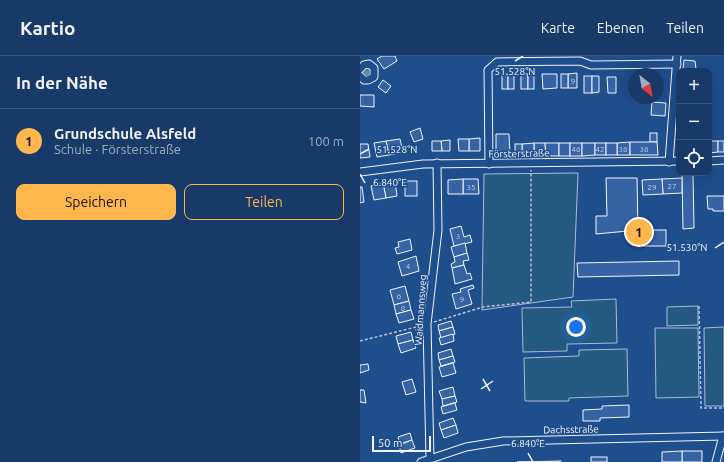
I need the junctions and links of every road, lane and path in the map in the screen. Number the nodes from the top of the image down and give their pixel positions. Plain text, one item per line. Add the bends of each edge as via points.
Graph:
1 (677, 56) edge
2 (677, 64) junction
3 (360, 69) edge
4 (360, 76) edge
5 (712, 160) edge
6 (724, 160) edge
7 (676, 161) edge
8 (669, 162) junction
9 (437, 163) junction
10 (531, 163) junction
11 (489, 164) junction
12 (360, 172) edge
13 (699, 306) dead end
14 (427, 324) junction
15 (360, 340) edge
16 (724, 408) edge
17 (723, 436) edge
18 (430, 459) junction
19 (421, 462) edge
20 (716, 462) edge

1 - 2 street
2 - 8 street
2 - 11 street via 591,65 580,61 497,62 491,65 488,70
3 - 4 street via 368,64 375,72 374,77 368,80
5 - 6 street
7 - 8 street, Försterstraße
8 - 10 street, Försterstraße
9 - 11 street, Försterstraße
9 - 12 street, Försterstraße via 408,164
9 - 14 street, Waidmannsweg via 438,230
10 - 11 street, Försterstraße
10 - 14 path via 531,302 483,307
13 - 16 path via 701,408
14 - 15 path
14 - 18 street, Waidmannsweg
17 - 18 street, Dachsstraße via 503,441 474,446
17 - 20 street
18 - 19 street, Dachsstraße

